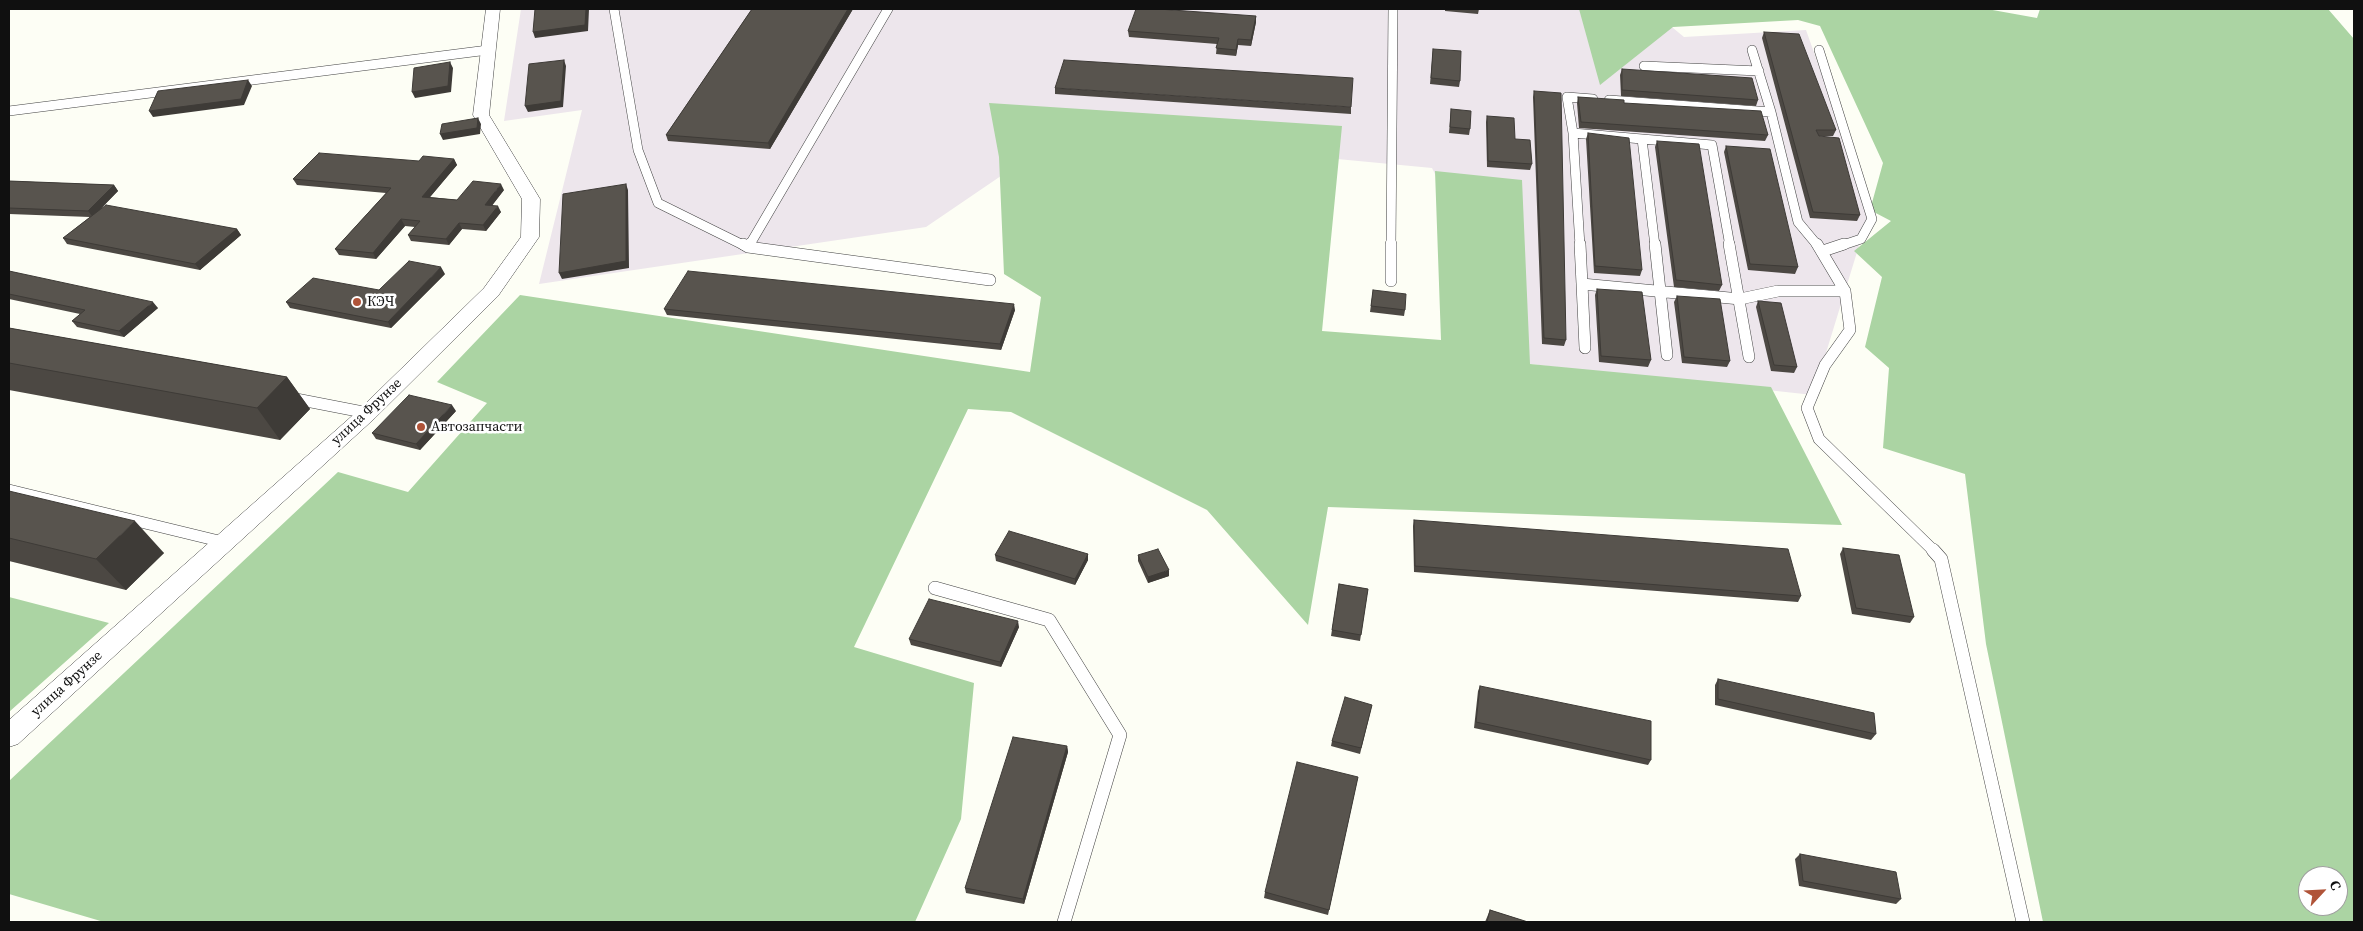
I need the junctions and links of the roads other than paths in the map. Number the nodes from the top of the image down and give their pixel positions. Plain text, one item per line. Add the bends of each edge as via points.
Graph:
1 (492, 9) edge
2 (614, 9) edge
3 (888, 9) edge
4 (1394, 9) edge
5 (488, 50) junction
6 (1752, 50) dead end
7 (1820, 50) dead end
8 (1644, 66) dead end
9 (1759, 71) junction
10 (9, 111) edge
11 (1771, 112) junction
12 (1573, 133) junction
13 (1642, 139) junction
14 (748, 247) junction
15 (1823, 251) junction
16 (990, 280) dead end
17 (1391, 281) dead end
18 (1582, 284) junction
19 (1661, 291) junction
20 (1846, 291) junction
21 (1740, 300) junction
22 (1585, 348) dead end
23 (1666, 355) dead end
24 (1749, 356) dead end
25 (282, 397) edge
26 (368, 413) junction
27 (9, 490) edge
28 (224, 542) junction
29 (935, 588) dead end
30 (9, 736) edge
31 (1064, 922) edge
32 (2023, 922) edge

1 - 5 street, улица Фрунзе
2 - 14 lane via 638,150 658,203
3 - 14 lane
4 - 17 lane
5 - 10 lane
5 - 26 street, улица Фрунзе via 481,115 531,199 530,237 491,292
6 - 9 lane
7 - 15 lane via 1872,219 1861,239
8 - 9 lane
9 - 11 lane
11 - 12 lane via 1567,97
11 - 15 lane via 1776,152 1798,222
12 - 13 lane
12 - 18 lane
13 - 19 lane
13 - 21 lane via 1717,145
14 - 16 lane
15 - 20 lane
18 - 19 lane
18 - 22 lane
19 - 21 lane
19 - 23 lane
20 - 21 lane via 1778,291
20 - 32 lane via 1850,330 1825,365 1807,408 1819,439 1942,559
21 - 24 lane
25 - 26 lane
26 - 28 street, улица Фрунзе
27 - 28 lane
28 - 30 street, улица Фрунзе
29 - 31 lane via 1049,620 1120,735

